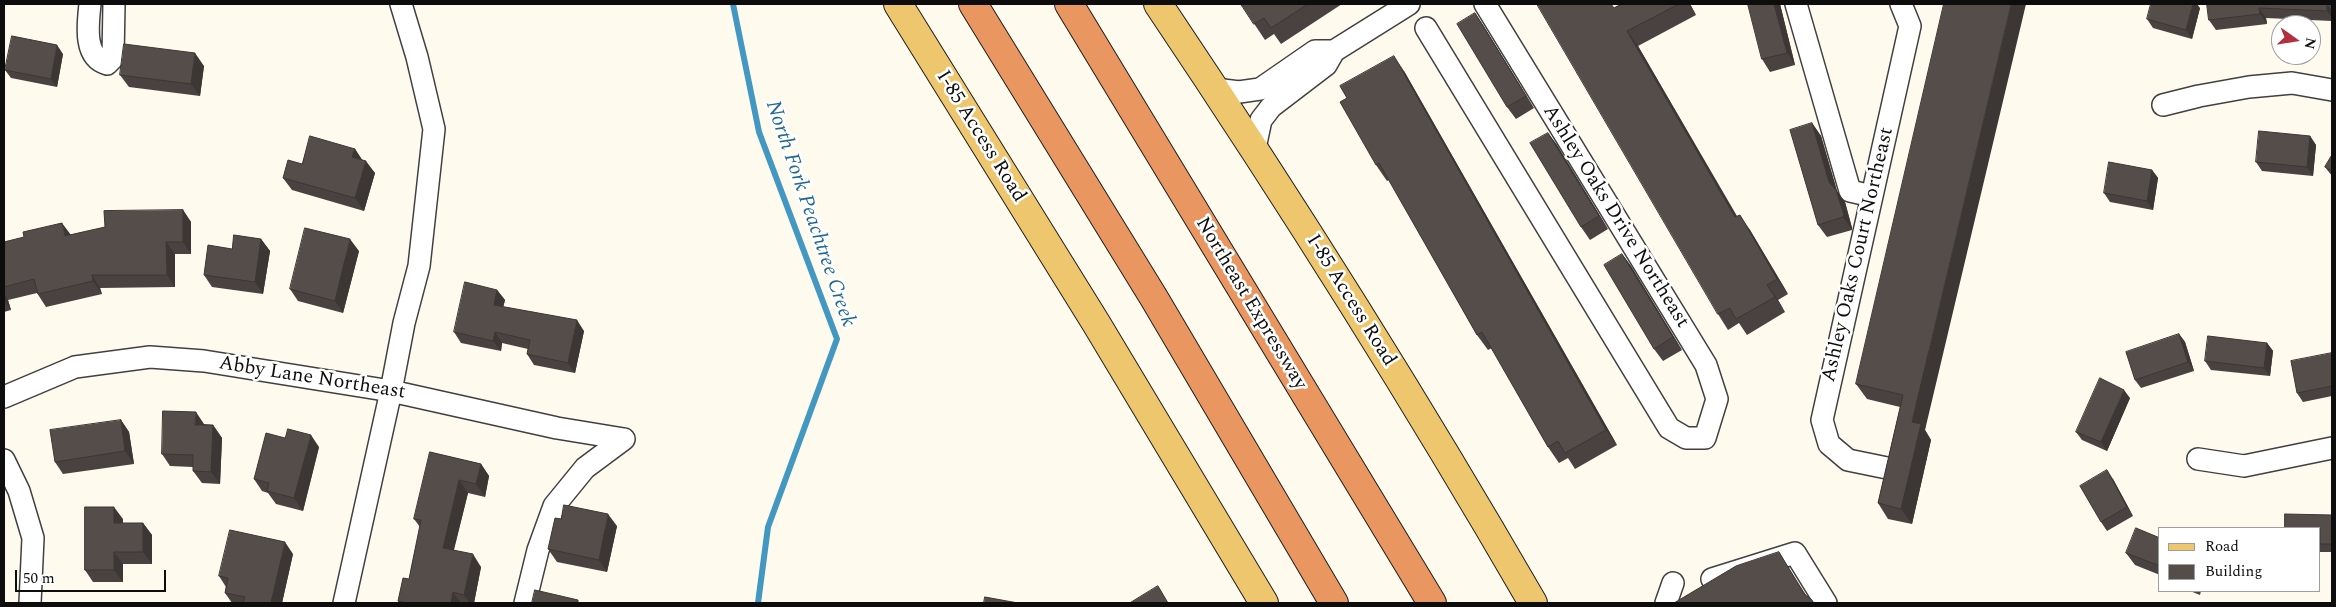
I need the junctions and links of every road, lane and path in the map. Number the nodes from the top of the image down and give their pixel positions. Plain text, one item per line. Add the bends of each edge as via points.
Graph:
1 (90, 4) edge
2 (114, 4) edge
3 (401, 4) edge
4 (898, 4) edge
5 (974, 4) edge
6 (1069, 4) edge
7 (1158, 4) edge
8 (1409, 4) edge
9 (1484, 4) edge
10 (1796, 4) edge
11 (1901, 4) edge
12 (1426, 28) dead end
13 (1291, 78) junction
14 (1215, 89) junction
15 (2332, 90) edge
16 (2163, 105) dead end
17 (1255, 148) junction
18 (1872, 196) junction
19 (391, 391) junction
20 (4, 397) edge
21 (2332, 448) edge
22 (2198, 459) dead end
23 (4, 460) edge
24 (1888, 468) edge
25 (1712, 579) edge
26 (1673, 583) dead end
27 (30, 603) edge
28 (344, 603) edge
29 (525, 603) edge
30 (1264, 603) edge
31 (1334, 603) edge
32 (1432, 603) edge
33 (1533, 603) edge
34 (1666, 603) edge
35 (1826, 603) edge

1 - 2 street via 88,33 94,57 107,64 113,58
3 - 19 street via 434,128 419,266
4 - 30 main road, I-85 Access Road via 1096,323
5 - 31 highway via 1154,298
6 - 32 highway, Northeast Expressway
7 - 14 main road, I-85 Access Road
8 - 13 street via 1334,51 1326,65
9 - 12 street, Ashley Oaks Drive Northeast via 1706,365 1717,399 1705,438 1686,438 1669,428
10 - 18 street via 1850,192
11 - 18 street, Ashley Oaks Court Northeast via 1910,26
13 - 14 street via 1250,92
13 - 17 street via 1279,100 1262,120
14 - 17 main road, I-85 Access Road
15 - 16 street via 2292,83 2248,87
17 - 33 main road, I-85 Access Road via 1464,484
18 - 24 street, Ashley Oaks Court Northeast via 1822,420 1829,444 1848,460
19 - 20 street, Abby Lane Northeast via 204,361 150,357 75,367
19 - 28 street
19 - 29 street, Abby Lane Northeast via 557,428 624,438 585,468 554,506 538,550
21 - 22 street via 2244,466
23 - 27 street via 19,491 33,538
25 - 35 street via 1795,554
26 - 34 street

